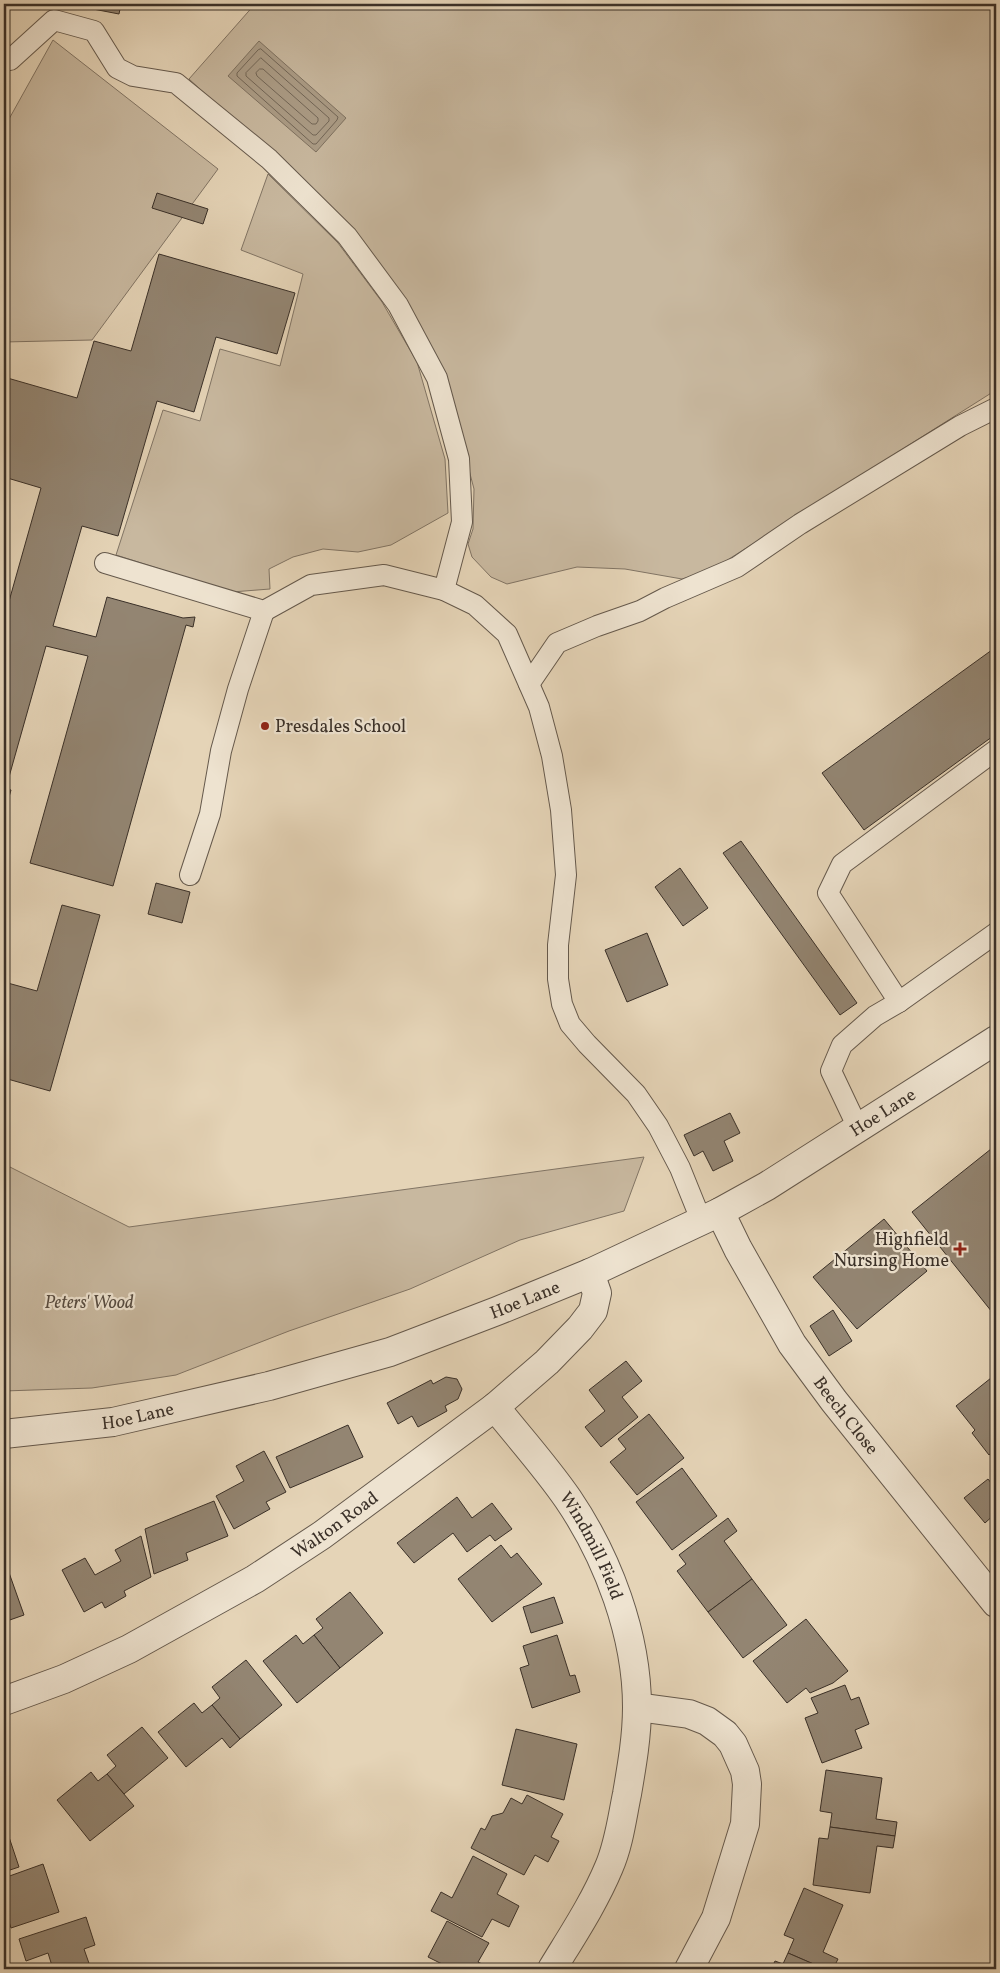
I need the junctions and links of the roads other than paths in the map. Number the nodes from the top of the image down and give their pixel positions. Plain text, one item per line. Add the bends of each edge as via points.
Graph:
1 (4, 59) edge
2 (996, 408) edge
3 (105, 563) dead end
4 (444, 590) junction
5 (264, 611) junction
6 (529, 684) junction
7 (996, 750) edge
8 (190, 875) dead end
9 (996, 933) edge
10 (899, 1002) junction
11 (996, 1040) edge
12 (858, 1128) junction
13 (710, 1216) junction
14 (590, 1272) junction
15 (495, 1407) junction
16 (4, 1434) edge
17 (996, 1603) edge
18 (4, 1701) edge
19 (637, 1708) junction
20 (552, 1969) edge
21 (689, 1969) edge

1 - 4 lane via 10,60 54,20 94,31 117,68 133,76 176,83 269,159 347,236 398,305 428,362 436,378 459,459 462,522
2 - 6 lane via 960,426 808,519 737,567 640,611 557,643
3 - 5 lane
4 - 5 lane via 384,575 311,585
4 - 6 lane via 475,605 507,634
5 - 8 lane via 238,689 221,751 210,814
6 - 13 lane via 539,707 552,756 561,810 566,875 558,945 562,1004 570,1024 636,1094
7 - 10 lane via 842,864 828,893
9 - 10 lane
10 - 12 lane via 875,1016 842,1045 831,1071
11 - 12 street, Hoe Lane
12 - 13 street, Hoe Lane via 767,1186
13 - 14 street, Hoe Lane
13 - 17 street, Beech Close via 738,1249 792,1344 834,1402
14 - 15 street, Walton Road via 597,1293 593,1311 546,1362
14 - 16 street, Hoe Lane via 390,1352 278,1383 113,1422
15 - 18 street, Walton Road via 322,1535 255,1579 129,1649 64,1679
15 - 19 street, Windmill Field via 568,1499 602,1561 617,1595 627,1630 635,1668
19 - 20 street, Windmill Field via 634,1748 618,1840 596,1894
19 - 21 street via 689,1714 708,1721 732,1744 745,1771 745,1824 716,1918

